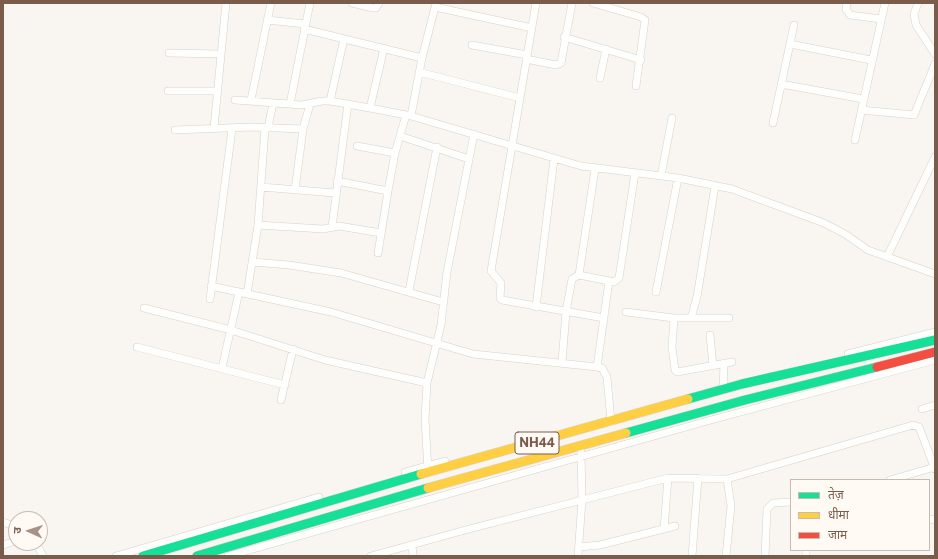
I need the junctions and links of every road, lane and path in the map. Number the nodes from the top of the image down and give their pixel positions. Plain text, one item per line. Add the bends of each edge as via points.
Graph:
1 (226, 3) edge
2 (271, 3) edge
3 (310, 3) edge
4 (352, 3) edge
5 (379, 3) edge
6 (536, 3) edge
7 (572, 3) edge
8 (592, 3) edge
9 (847, 3) edge
10 (885, 3) edge
11 (918, 3) edge
12 (435, 5) edge
13 (881, 19) junction
14 (267, 20) junction
15 (794, 25) dead end
16 (305, 27) junction
17 (532, 28) junction
18 (564, 37) junction
19 (344, 39) junction
20 (790, 44) junction
21 (472, 45) dead end
22 (384, 48) junction
23 (606, 50) junction
24 (169, 53) dead end
25 (221, 54) junction
26 (935, 54) edge
27 (526, 57) junction
28 (422, 58) junction
29 (641, 60) junction
30 (871, 60) junction
31 (935, 64) edge
32 (419, 72) junction
33 (600, 78) dead end
34 (781, 84) junction
35 (636, 86) dead end
36 (217, 91) junction
37 (168, 92) dead end
38 (520, 98) junction
39 (235, 100) dead end
40 (251, 100) junction
41 (863, 100) junction
42 (330, 101) junction
43 (273, 103) junction
44 (290, 104) junction
45 (310, 104) junction
46 (348, 104) junction
47 (370, 108) junction
48 (861, 110) junction
49 (409, 115) junction
50 (672, 118) dead end
51 (773, 123) dead end
52 (214, 128) junction
53 (266, 128) junction
54 (232, 129) junction
55 (304, 129) junction
56 (175, 130) dead end
57 (474, 134) junction
58 (400, 136) junction
59 (855, 140) dead end
60 (357, 146) dead end
61 (512, 146) junction
62 (437, 147) junction
63 (395, 153) junction
64 (935, 157) edge
65 (469, 158) junction
66 (554, 159) junction
67 (594, 169) junction
68 (635, 174) junction
69 (661, 176) junction
70 (678, 178) junction
71 (337, 181) junction
72 (715, 186) junction
73 (261, 187) junction
74 (295, 190) junction
75 (388, 190) junction
76 (335, 193) junction
77 (258, 226) junction
78 (332, 227) junction
79 (381, 233) junction
80 (378, 253) dead end
81 (887, 257) junction
82 (252, 262) junction
83 (935, 274) edge
84 (578, 275) junction
85 (609, 281) junction
86 (211, 286) junction
87 (409, 291) junction
88 (239, 292) junction
89 (656, 292) dead end
90 (247, 294) junction
91 (210, 299) dead end
92 (443, 302) junction
93 (536, 307) junction
94 (144, 308) dead end
95 (566, 312) junction
96 (626, 312) dead end
97 (604, 318) junction
98 (674, 318) junction
99 (691, 318) junction
100 (729, 318) dead end
101 (231, 330) junction
102 (935, 332) edge
103 (710, 335) dead end
104 (935, 340) edge
105 (436, 344) junction
106 (137, 347) dead end
107 (293, 349) junction
108 (935, 352) edge
109 (935, 360) edge
110 (562, 362) junction
111 (713, 366) junction
112 (597, 367) junction
113 (222, 368) junction
114 (427, 383) junction
115 (285, 385) junction
116 (723, 387) junction
117 (281, 400) dead end
118 (935, 405) edge
119 (922, 409) dead end
120 (611, 419) junction
121 (581, 447) junction
122 (581, 457) junction
123 (935, 468) edge
124 (427, 469) junction
125 (668, 478) junction
126 (698, 478) junction
127 (727, 479) junction
128 (894, 479) edge
129 (582, 500) junction
130 (790, 502) edge
131 (675, 526) dead end
132 (664, 529) junction
133 (255, 543) junction
134 (412, 544) junction
135 (579, 547) junction
136 (217, 553) edge
137 (116, 556) edge
138 (143, 556) edge
139 (197, 556) edge
140 (228, 556) edge
141 (258, 556) edge
142 (372, 556) edge
143 (413, 556) edge
144 (578, 556) edge
145 (692, 556) edge
146 (726, 556) edge
147 (765, 556) edge

1 - 25 street
2 - 14 street
3 - 16 street
4 - 5 street via 373,8
6 - 17 street
7 - 18 street
8 - 29 street via 644,18 646,23
9 - 13 street via 846,9 850,15
10 - 13 street
11 - 26 street via 914,14 916,25
12 - 17 street
12 - 28 street
13 - 30 street
14 - 16 street
14 - 40 street
15 - 20 street
16 - 19 street
16 - 44 street
17 - 27 street
18 - 23 street
18 - 27 street via 562,60 559,65
19 - 22 street
19 - 42 street
20 - 30 street
20 - 34 street
21 - 27 street
22 - 28 street
22 - 47 street
23 - 29 street
23 - 33 street
24 - 25 street
25 - 36 street
27 - 38 street
28 - 32 street
29 - 35 street
30 - 41 street
31 - 48 street via 914,115
32 - 38 street
32 - 49 street
34 - 41 street
34 - 51 street
36 - 37 street
36 - 52 street
38 - 61 street
39 - 40 street
40 - 43 street
41 - 48 street
42 - 45 street
42 - 46 street
43 - 44 street
43 - 53 street
44 - 45 street
45 - 55 street
46 - 47 street
46 - 71 street
47 - 49 street
48 - 59 street
49 - 57 street
49 - 58 street
50 - 69 street
52 - 54 street
52 - 56 street
53 - 54 street
53 - 55 street
53 - 73 street
54 - 86 street
55 - 74 street
57 - 61 street
57 - 65 street
58 - 62 street
58 - 63 street
60 - 63 street
61 - 66 street
61 - 93 street via 491,271 501,283 502,300
62 - 65 street
62 - 87 street
63 - 75 street
64 - 81 street
65 - 92 street
66 - 67 street
66 - 93 street
67 - 68 street
67 - 84 street
68 - 69 street
68 - 85 street via 619,278 614,282
69 - 70 street
70 - 72 street
70 - 89 street
71 - 75 street
71 - 76 street
72 - 81 street via 732,189 824,223 868,250
72 - 99 street via 697,297
73 - 74 street
73 - 77 street
74 - 76 street
75 - 79 street
76 - 78 street
77 - 78 street via 323,229
77 - 82 street
78 - 79 street
79 - 80 street
81 - 83 street
82 - 87 street via 289,264 341,272
82 - 90 street
84 - 85 street
84 - 95 street via 572,279
85 - 97 street
86 - 88 street
86 - 91 street
87 - 92 street
88 - 90 street
88 - 101 street
90 - 105 street via 332,312
92 - 105 street
93 - 95 street
94 - 101 street
95 - 97 street
95 - 110 street
96 - 98 street
97 - 112 street
98 - 99 street
98 - 111 street via 672,337 675,370 680,373
99 - 100 street
101 - 107 street
101 - 113 street
102 - 116 street
103 - 111 street
104 - 116 highway, NH44
105 - 110 street via 473,354
105 - 114 street
106 - 113 street
107 - 114 street via 354,368
107 - 115 street
108 - 121 highway, NH44 via 745,400
109 - 122 street
110 - 112 street
111 - 116 street via 728,363
112 - 120 street via 602,368 607,376
113 - 115 street
114 - 124 street
115 - 117 street
116 - 120 highway, NH44
118 - 119 street
120 - 124 highway, NH44
121 - 122 street
121 - 133 highway, NH44 via 360,507
122 - 129 street
122 - 133 street
123 - 127 street via 919,427 914,425
123 - 128 street
124 - 137 street
124 - 138 highway, NH44
125 - 126 street
125 - 129 street
125 - 132 street
126 - 127 street
126 - 145 street
127 - 146 street via 731,506
129 - 134 street
129 - 135 street
130 - 147 street via 773,504 767,508
131 - 132 street
132 - 135 street via 600,545
133 - 136 highway, NH44
133 - 140 street
133 - 141 street
134 - 142 street
134 - 143 street
135 - 144 street
136 - 139 highway, NH44

